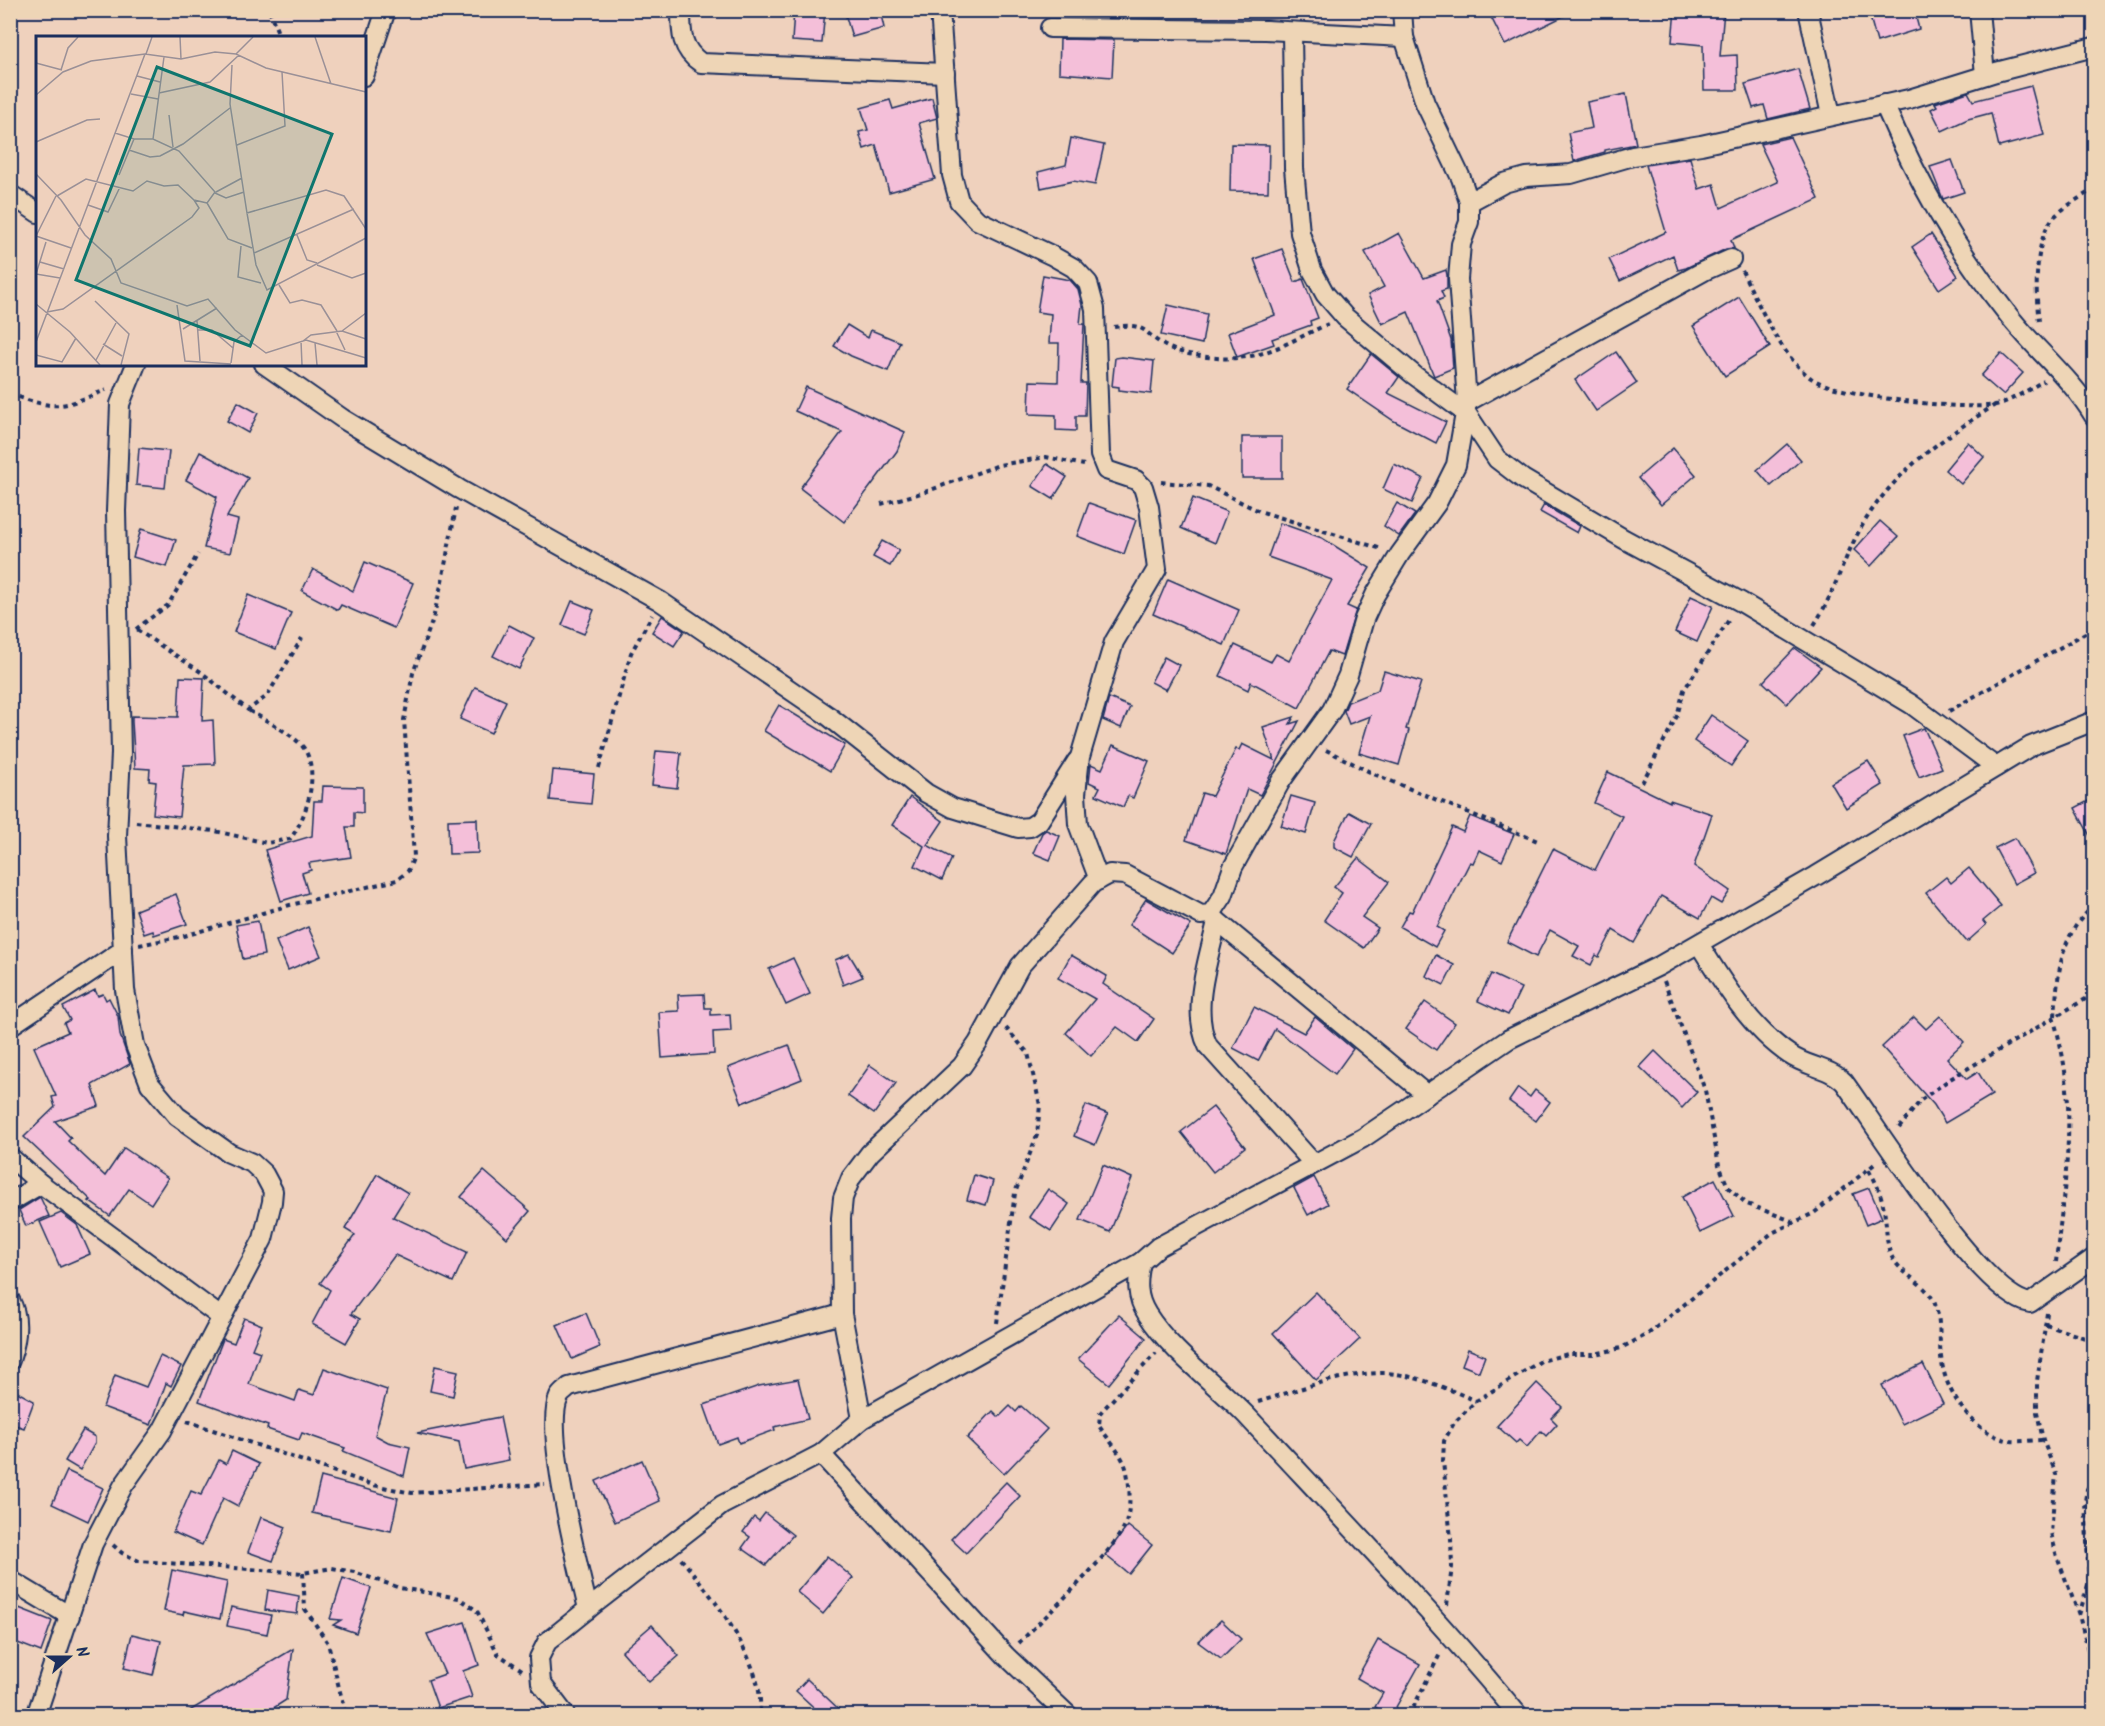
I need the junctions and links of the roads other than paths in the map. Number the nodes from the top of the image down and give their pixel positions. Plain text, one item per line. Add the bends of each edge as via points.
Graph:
1 (386, 10) edge
2 (681, 10) edge
3 (940, 10) edge
4 (1402, 10) edge
5 (1808, 10) edge
6 (1979, 10) edge
7 (1050, 28) dead end
8 (1292, 32) junction
9 (1404, 37) junction
10 (2094, 47) edge
11 (366, 70) edge
12 (945, 74) junction
13 (1985, 75) junction
14 (1884, 104) junction
15 (1831, 115) junction
16 (10, 194) edge
17 (1469, 202) junction
18 (36, 212) edge
19 (1731, 259) road end
20 (267, 366) edge
21 (133, 373) edge
22 (1467, 408) junction
23 (2094, 416) edge
24 (2094, 721) edge
25 (1080, 757) junction
26 (1996, 767) junction
27 (1099, 880) junction
28 (1214, 918) junction
29 (1699, 944) junction
30 (123, 949) junction
31 (10, 1026) edge
32 (1426, 1095) junction
33 (10, 1157) edge
34 (1314, 1164) junction
35 (41, 1184) junction
36 (10, 1202) edge
37 (2094, 1257) edge
38 (1141, 1262) junction
39 (10, 1299) edge
40 (842, 1314) junction
41 (221, 1317) junction
42 (10, 1360) edge
43 (862, 1419) junction
44 (821, 1454) junction
45 (10, 1580) edge
46 (588, 1609) junction
47 (70, 1616) junction
48 (36, 1716) edge
49 (566, 1716) edge
50 (1069, 1716) edge
51 (1519, 1716) edge

1 - 11 street
2 - 12 street via 683,44 701,63
3 - 12 street
4 - 9 street
5 - 15 street
6 - 13 street
7 - 8 street
8 - 9 street
8 - 22 street via 1294,168 1300,233 1312,270 1325,294 1345,316 1414,375
9 - 17 street via 1425,103
10 - 13 street
12 - 25 street via 952,175 959,201 977,220 1074,268 1088,283 1095,309 1098,443 1106,470 1136,480 1143,487 1149,507 1157,569 1114,642
13 - 14 street
14 - 15 street
14 - 23 street via 1946,230 2007,315 2082,396
15 - 17 street via 1634,156 1571,174 1526,177 1504,183
16 - 18 street
17 - 22 street via 1458,279
19 - 22 street
20 - 25 street via 343,419 459,489 660,601 827,714 926,793 953,808 1018,828 1030,827 1039,821
21 - 30 street via 120,404 116,512 121,753 117,820
22 - 26 street via 1497,459 1523,479 1805,640 1933,720
22 - 28 street via 1456,465 1437,503 1375,595 1332,710 1281,781 1233,867
24 - 26 street via 2031,746
25 - 27 street via 1078,824
26 - 29 street
27 - 28 street via 1110,874 1125,875
27 - 40 street via 1058,920 1020,966 963,1066 870,1153 851,1178 841,1218
28 - 32 street
28 - 34 street via 1201,1032 1208,1046
29 - 32 street via 1509,1039
29 - 37 street via 1769,1038 1790,1056 1844,1082 1886,1147 1992,1280 2020,1301 2030,1303
30 - 31 street
30 - 41 street via 125,990 135,1045 150,1084 177,1116 229,1153 252,1163 273,1191 263,1239
32 - 34 street via 1363,1138
33 - 35 street
34 - 38 street via 1158,1247
35 - 36 street
35 - 41 street
38 - 43 street
38 - 51 street via 1138,1296 1146,1314 1445,1630
39 - 42 street via 17,1314
40 - 43 street
40 - 46 street via 568,1387 559,1397 554,1423 561,1482
41 - 47 street via 162,1431 123,1486 99,1533
43 - 44 street
44 - 46 street via 722,1505
44 - 50 street via 1006,1656
45 - 47 street
46 - 49 street via 547,1642 538,1658 541,1683
47 - 48 street

